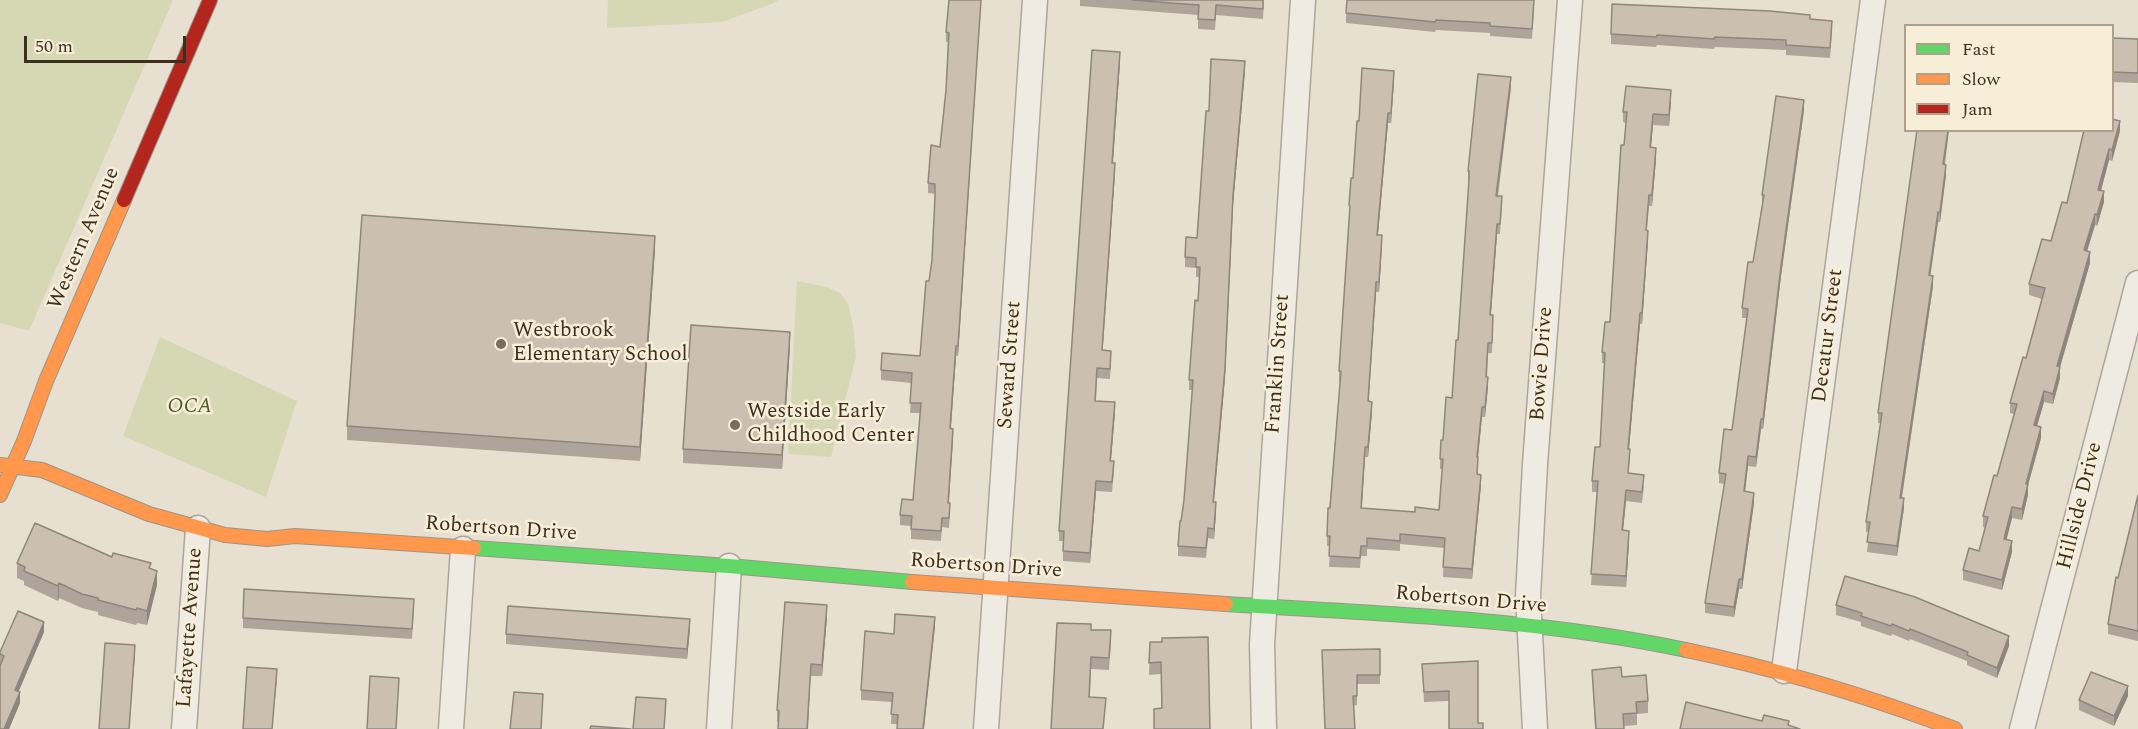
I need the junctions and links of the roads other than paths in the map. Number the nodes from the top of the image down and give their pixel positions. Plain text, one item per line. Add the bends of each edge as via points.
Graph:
1 (210, 0) edge
2 (1035, 0) edge
3 (1303, 0) edge
4 (1570, 0) edge
5 (1873, 0) edge
6 (2138, 283) edge
7 (6, 466) edge
8 (0, 495) edge
9 (198, 528) junction
10 (463, 549) junction
11 (729, 567) junction
12 (996, 590) junction
13 (1263, 607) junction
14 (1529, 625) junction
15 (1784, 671) junction
16 (184, 729) edge
17 (451, 729) edge
18 (719, 729) edge
19 (986, 729) edge
20 (1264, 729) edge
21 (1535, 729) edge
22 (1955, 729) edge
23 (2022, 729) edge

1 - 7 street, Western Avenue via 51,371
2 - 12 street, Seward Street
3 - 13 street, Franklin Street
4 - 14 street, Bowie Drive via 1535,464
5 - 15 street, Decatur Street
6 - 23 street, Hillside Drive
7 - 8 street, Western Avenue
7 - 9 street, Robertson Drive via 42,470 149,514
9 - 10 street, Robertson Drive via 267,539 295,536
9 - 16 street, Lafayette Avenue
10 - 11 street, Robertson Drive
10 - 17 street
11 - 12 street, Robertson Drive
11 - 18 street
12 - 13 street, Robertson Drive
12 - 19 street, Seward Street
13 - 14 street, Robertson Drive
13 - 20 street, Franklin Street
14 - 15 street, Robertson Drive via 1671,646
14 - 21 street, Bowie Drive
15 - 22 street, Robertson Drive via 1893,704

